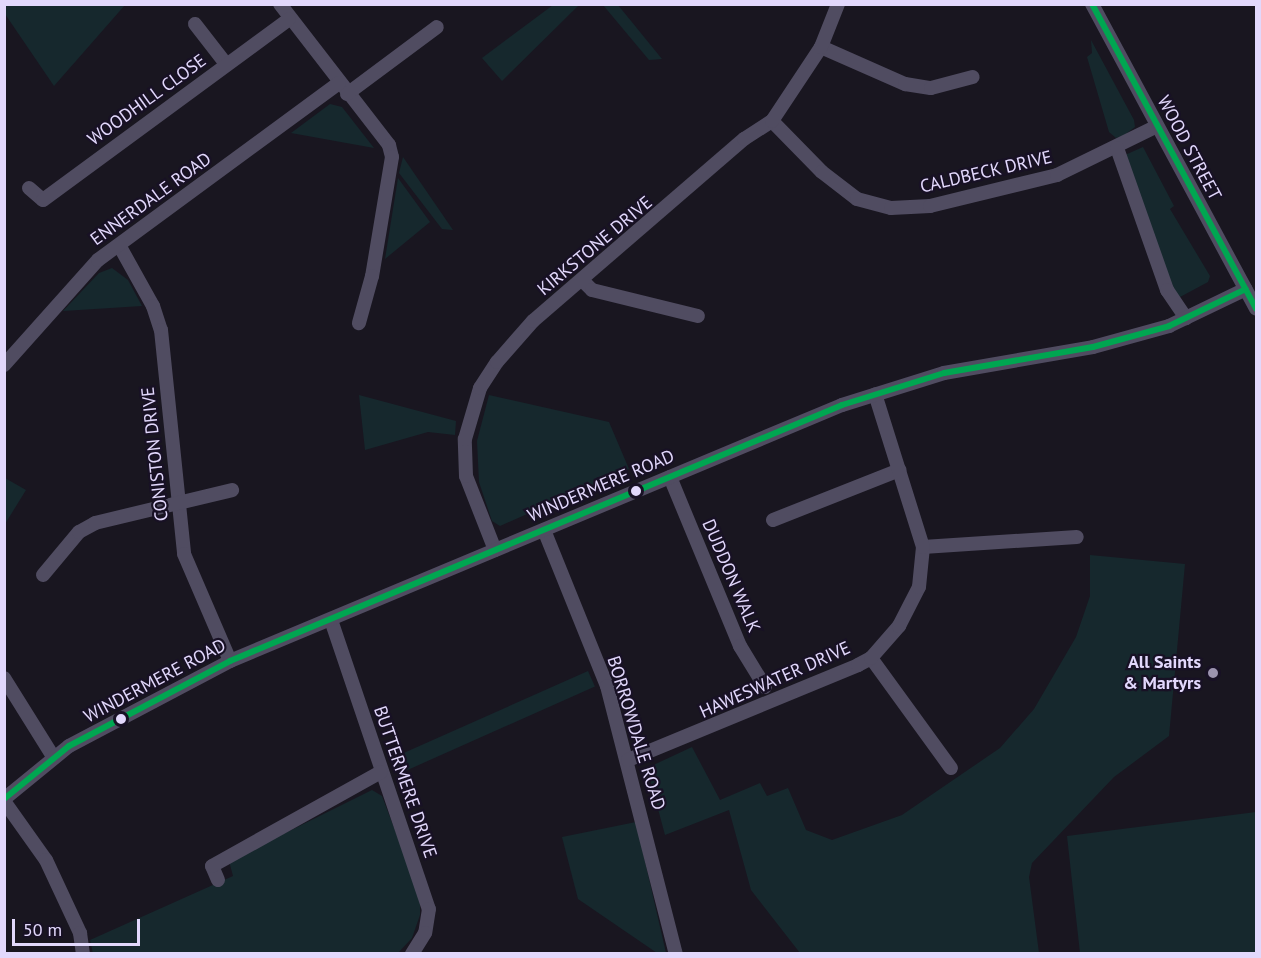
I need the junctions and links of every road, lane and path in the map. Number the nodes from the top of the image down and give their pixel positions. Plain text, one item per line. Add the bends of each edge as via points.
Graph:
1 (280, 4) edge
2 (838, 4) edge
3 (1092, 4) edge
4 (289, 19) junction
5 (195, 24) dead end
6 (437, 27) dead end
7 (821, 47) junction
8 (225, 64) junction
9 (973, 77) dead end
10 (343, 89) junction
11 (772, 121) junction
12 (1157, 126) junction
13 (1117, 148) junction
14 (29, 188) dead end
15 (119, 245) junction
16 (582, 280) junction
17 (1245, 289) junction
18 (1257, 309) edge
19 (698, 316) dead end
20 (1186, 318) junction
21 (359, 323) dead end
22 (4, 365) edge
23 (875, 394) junction
24 (899, 470) junction
25 (670, 477) junction
26 (232, 490) dead end
27 (177, 503) junction
28 (773, 520) dead end
29 (544, 530) junction
30 (1077, 537) dead end
31 (923, 547) junction
32 (495, 550) junction
33 (43, 575) dead end
34 (331, 620) junction
35 (871, 657) junction
36 (230, 661) junction
37 (4, 678) edge
38 (765, 687) dead end
39 (54, 758) junction
40 (628, 760) junction
41 (951, 768) dead end
42 (381, 772) junction
43 (4, 800) edge
44 (218, 880) dead end
45 (83, 954) edge
46 (412, 954) edge
47 (676, 954) edge

1 - 4 street
2 - 7 street, KIRKSTONE DRIVE
3 - 12 street, WOOD STREET
4 - 8 street, WOODHILL CLOSE
4 - 10 street
5 - 8 street
6 - 10 street, ENNERDALE ROAD
7 - 9 street via 905,84 931,88
7 - 11 street, KIRKSTONE DRIVE
8 - 14 street, WOODHILL CLOSE via 43,200
10 - 15 street, ENNERDALE ROAD
10 - 21 street via 389,145 392,157
11 - 13 street, CALDBECK DRIVE via 822,172 857,199 891,208 930,206 1057,176
11 - 16 street, KIRKSTONE DRIVE via 744,139
12 - 13 street, CALDBECK DRIVE
12 - 17 street, WOOD STREET
13 - 20 street via 1167,290
15 - 22 street, ENNERDALE ROAD via 98,260
15 - 27 street, CONISTON DRIVE via 153,306 161,330
16 - 19 street via 592,290
16 - 32 street, KIRKSTONE DRIVE via 511,344 480,388 474,405 465,439 466,476
17 - 18 street, WOOD STREET
17 - 20 street, WINDERMERE ROAD
20 - 23 street, WINDERMERE ROAD via 1093,347 944,373
23 - 24 street, HAWESWATER DRIVE
23 - 25 street, WINDERMERE ROAD
24 - 28 street
24 - 31 street, HAWESWATER DRIVE
25 - 29 street, WINDERMERE ROAD
25 - 38 street, DUDDON WALK via 740,646
26 - 27 street
27 - 33 street via 89,526 79,532
27 - 36 street, CONISTON DRIVE via 184,554
29 - 32 street, WINDERMERE ROAD
29 - 40 street, BORROWDALE ROAD via 607,686
30 - 31 street
31 - 35 street, HAWESWATER DRIVE via 919,588 909,609
32 - 34 street, WINDERMERE ROAD
34 - 36 street, WINDERMERE ROAD
34 - 42 street, BUTTERMERE DRIVE
35 - 40 street, HAWESWATER DRIVE via 697,735
35 - 41 street
36 - 39 street, WINDERMERE ROAD via 69,746
37 - 39 street
39 - 43 street, WINDERMERE ROAD
40 - 47 street, BORROWDALE ROAD
42 - 44 street via 212,866
42 - 46 street, BUTTERMERE DRIVE via 429,909 425,933
43 - 45 street via 46,860 80,933

